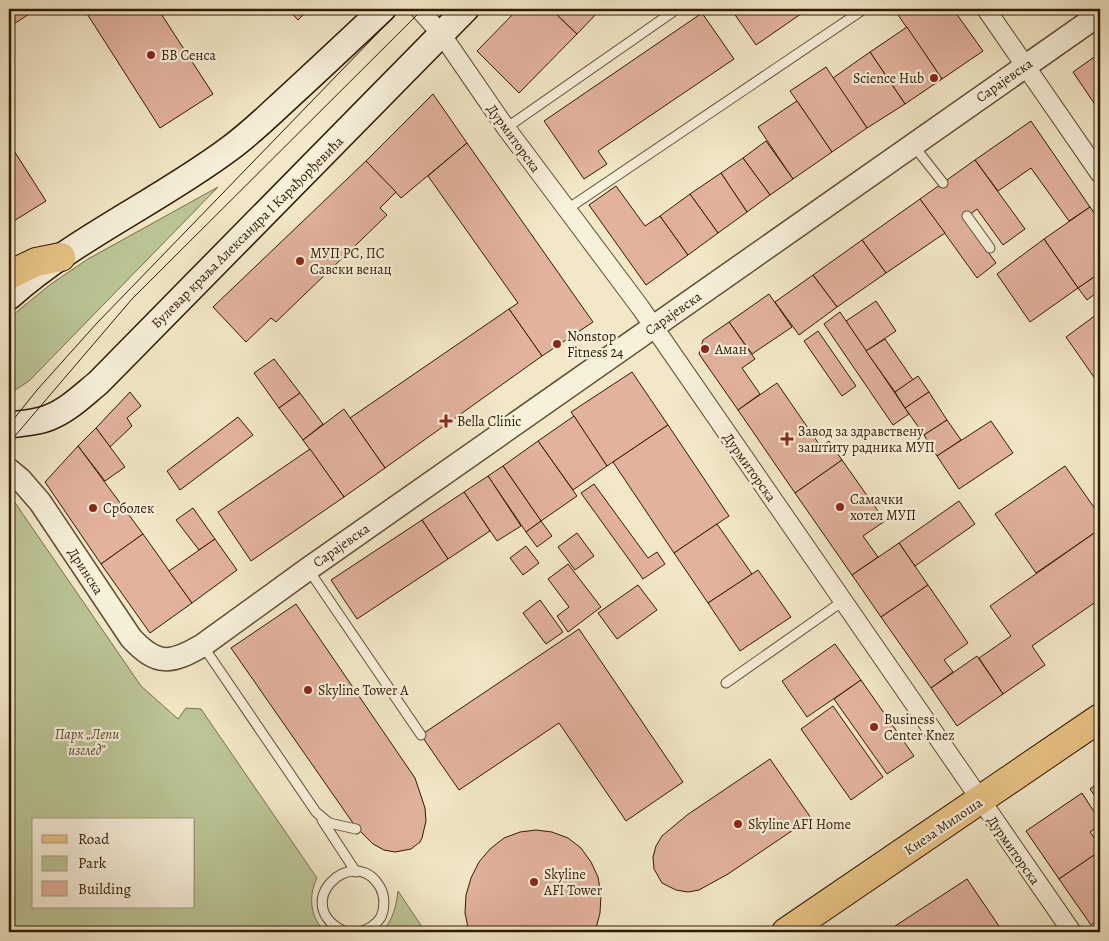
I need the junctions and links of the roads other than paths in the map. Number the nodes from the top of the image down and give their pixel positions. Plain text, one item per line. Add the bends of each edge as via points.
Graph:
1 (383, 9) edge
2 (419, 9) edge
3 (466, 9) edge
4 (678, 9) edge
5 (864, 9) edge
6 (986, 9) edge
7 (1100, 14) edge
8 (442, 35) junction
9 (1025, 66) junction
10 (506, 128) junction
11 (913, 145) junction
12 (1100, 174) edge
13 (943, 183) dead end
14 (566, 210) junction
15 (967, 216) dead end
16 (990, 248) dead end
17 (61, 257) junction
18 (9, 275) edge
19 (9, 297) edge
20 (653, 327) junction
21 (9, 425) edge
22 (9, 470) edge
23 (308, 569) junction
24 (843, 601) junction
25 (203, 645) junction
26 (170, 660) joint
27 (726, 683) dead end
28 (1100, 718) edge
29 (421, 735) dead end
30 (980, 801) junction
31 (316, 812) junction
32 (356, 829) dead end
33 (356, 872) junction
34 (346, 932) edge
35 (359, 932) edge
36 (786, 932) edge
37 (1072, 932) edge

1 - 17 main road via 230,149
2 - 8 street, Дурмиторска
3 - 8 main road, Булевар краља Александра I Карађорђевића
4 - 10 lane
5 - 14 lane
6 - 9 street
7 - 9 street, Сарајевска
8 - 10 street, Дурмиторска
8 - 21 main road, Булевар краља Александра I Карађорђевића via 98,384 47,419
9 - 11 street, Сарајевска
9 - 12 street
10 - 14 street, Дурмиторска
11 - 13 lane
11 - 20 street, Сарајевска
14 - 20 street, Дурмиторска
15 - 16 lane
17 - 18 main road via 36,262
17 - 19 main road
20 - 23 street, Сарајевска
20 - 24 street, Дурмиторска
22 - 26 street, Дринска via 40,502 130,638 143,651
23 - 25 street, Сарајевска
23 - 29 lane
24 - 27 lane
24 - 30 street, Дурмиторска
25 - 26 street, Сарајевска
25 - 31 lane
28 - 30 main road, Кнеза Милоша
30 - 36 main road, Кнеза Милоша
30 - 37 street, Дурмиторска
31 - 32 lane via 329,823
31 - 33 lane
33 - 34 lane via 336,876 324,892 324,912 329,921
33 - 35 lane via 374,880 384,897 381,917 374,925

